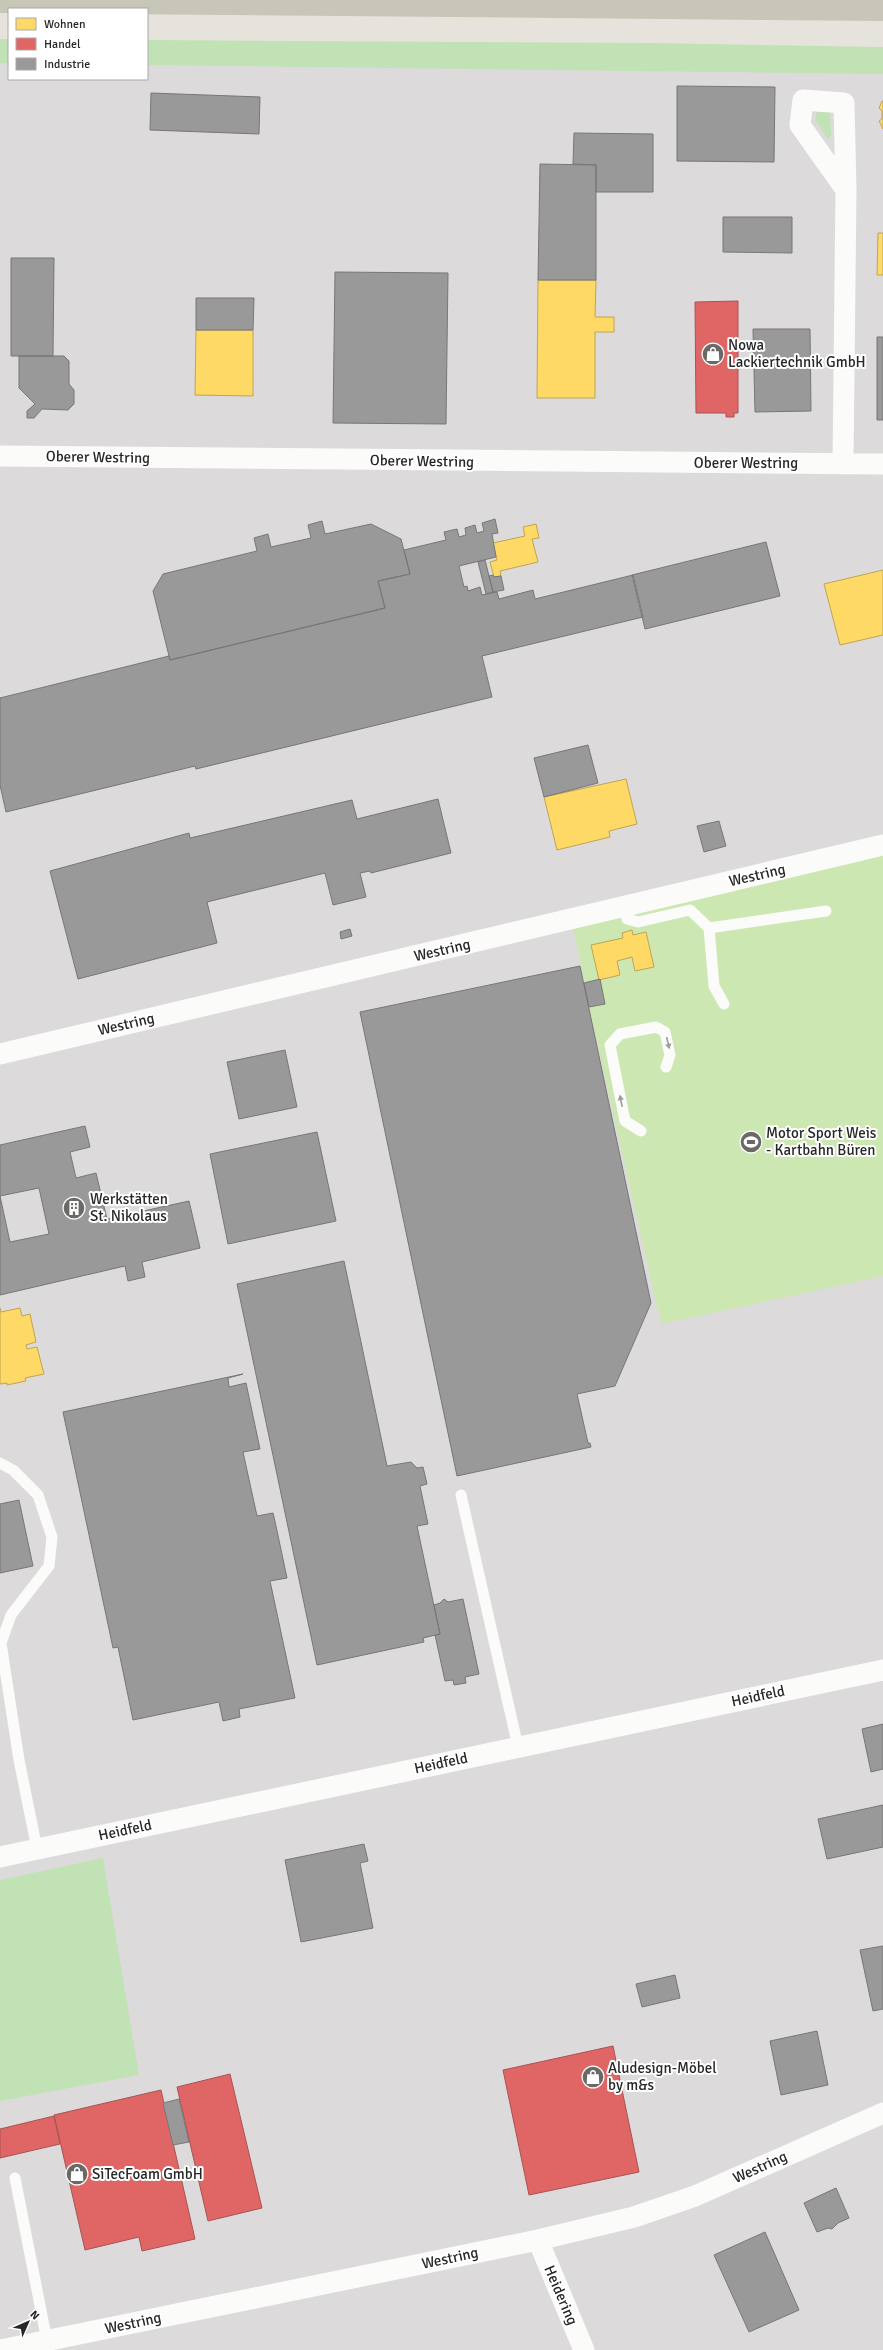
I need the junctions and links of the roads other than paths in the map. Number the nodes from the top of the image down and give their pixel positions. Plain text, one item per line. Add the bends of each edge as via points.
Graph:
1 (0, 2) edge
2 (883, 10) edge
3 (846, 190) dead end
4 (0, 456) edge
5 (843, 464) junction
6 (883, 464) edge
7 (883, 845) edge
8 (624, 907) junction
9 (826, 910) dead end
10 (709, 928) junction
11 (724, 1004) dead end
12 (0, 1054) edge
13 (666, 1067) dead end
14 (641, 1131) dead end
15 (0, 1463) edge
16 (461, 1495) dead end
17 (883, 1670) edge
18 (518, 1747) junction
19 (37, 1849) junction
20 (0, 1857) edge
21 (883, 2113) edge
22 (15, 2178) dead end
23 (538, 2240) junction
24 (47, 2341) junction
25 (2, 2350) edge
26 (584, 2350) edge

1 - 2 main road
3 - 5 street
4 - 5 street, Oberer Westring
5 - 6 street, Oberer Westring
7 - 8 street, Westring
8 - 10 lane via 627,918 638,922 690,910
8 - 12 street, Westring
9 - 10 lane
10 - 11 lane via 714,986
14 -> 13 lane via 625,1121 610,1045 620,1034 656,1027 665,1032 670,1055
15 - 19 lane via 13,1470 38,1495 52,1537 49,1566 11,1615 1,1643 19,1760
16 - 18 lane
17 - 18 street, Heidfeld
18 - 19 street, Heidfeld
19 - 20 street, Heidfeld
21 - 23 street, Westring via 695,2196 634,2217
22 - 24 lane
23 - 24 street, Westring
23 - 26 street, Heidering
24 - 25 street, Westring

